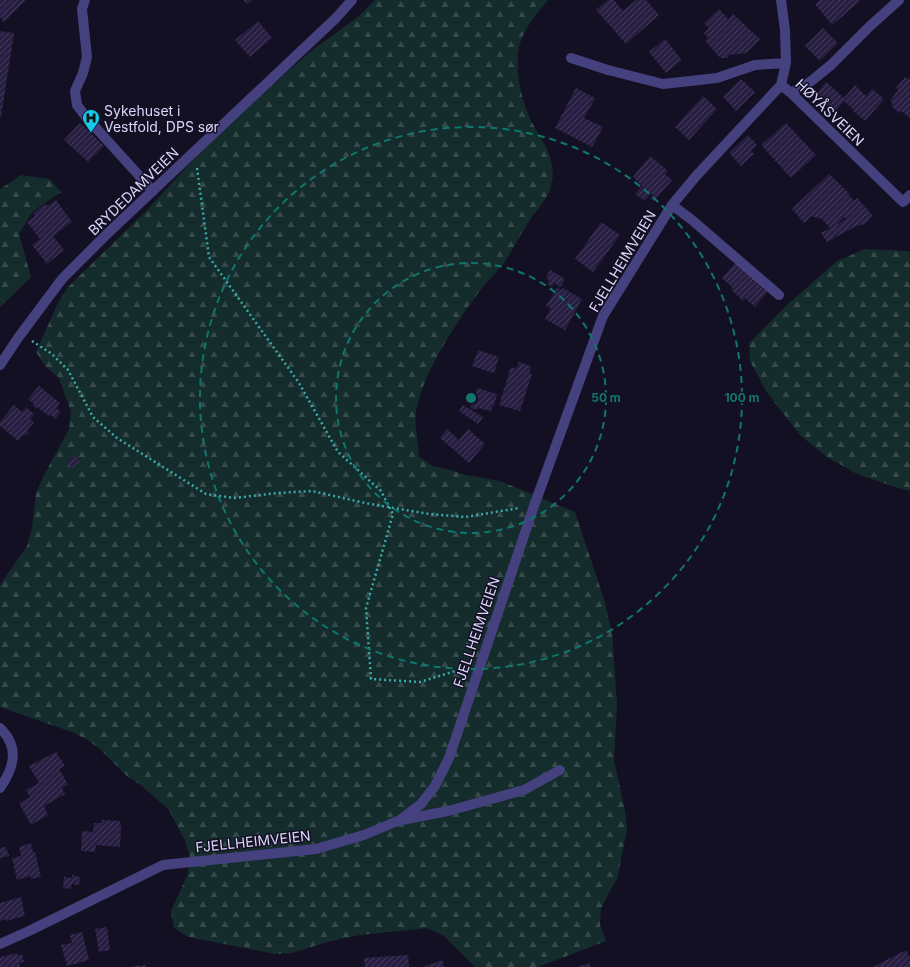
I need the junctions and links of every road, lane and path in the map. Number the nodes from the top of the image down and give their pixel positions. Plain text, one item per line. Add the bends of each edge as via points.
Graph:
1 (85, 0) edge
2 (352, 0) edge
3 (780, 0) edge
4 (886, 0) edge
5 (898, 0) edge
6 (885, 12) junction
7 (571, 58) dead end
8 (786, 63) junction
9 (781, 85) junction
10 (791, 93) junction
11 (195, 152) junction
12 (153, 191) junction
13 (906, 199) edge
14 (672, 205) junction
15 (779, 295) dead end
16 (21, 334) junction
17 (0, 365) edge
18 (534, 506) junction
19 (480, 663) junction
20 (0, 728) edge
21 (560, 770) dead end
22 (0, 788) edge
23 (400, 820) junction
24 (0, 944) edge

1 - 12 street via 82,9 87,57 75,91 77,105
2 - 11 street, BRYDEDAMVEIEN
3 - 8 street, HØYÅSVEIEN via 785,30
4 - 6 street
5 - 6 street
6 - 10 street via 831,65
7 - 8 street via 663,84 717,78 755,65
8 - 9 street, HØYÅSVEIEN
9 - 10 street, HØYÅSVEIEN
9 - 14 street, FJELLHEIMVEIEN
10 - 13 street, HØYÅSVEIEN
11 - 12 street, BRYDEDAMVEIEN
11 - 19 path via 209,257 299,383 338,452 381,491 393,514 366,608 371,679 420,682
12 - 16 street, BRYDEDAMVEIEN via 62,279
14 - 15 street
14 - 18 street, FJELLHEIMVEIEN via 603,316
16 - 17 street, BRYDEDAMVEIEN
16 - 18 path via 52,354 68,370 93,416 117,438 206,494 234,498 312,491 429,514 465,517
18 - 19 street, FJELLHEIMVEIEN
19 - 23 street, FJELLHEIMVEIEN via 450,758 435,786 421,804
20 - 22 street via 11,743 13,752 12,766
21 - 23 street via 524,790 448,811
23 - 24 street, FJELLHEIMVEIEN via 364,835 316,849 163,865

